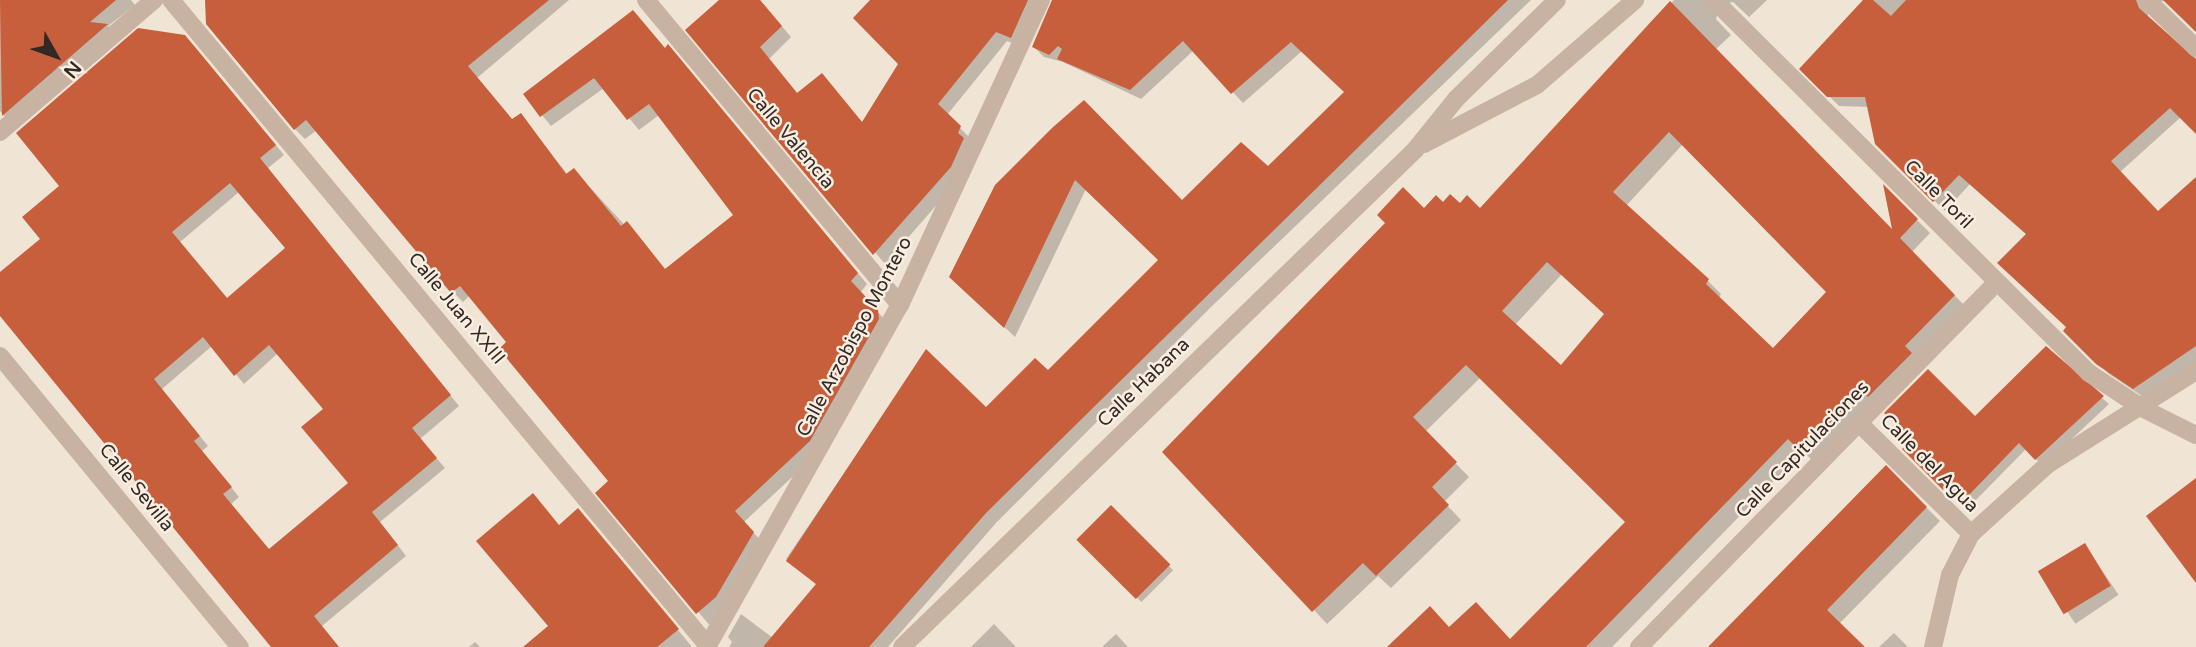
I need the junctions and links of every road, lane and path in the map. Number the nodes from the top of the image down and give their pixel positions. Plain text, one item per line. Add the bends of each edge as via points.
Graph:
1 (154, 0) edge
2 (171, 0) edge
3 (646, 0) edge
4 (1041, 0) edge
5 (1557, 0) edge
6 (1635, 0) edge
7 (1714, 0) edge
8 (2147, 0) edge
9 (2196, 48) edge
10 (0, 132) edge
11 (1415, 150) junction
12 (1996, 283) junction
13 (900, 305) junction
14 (0, 356) edge
15 (2196, 371) edge
16 (2142, 408) junction
17 (1858, 423) junction
18 (2196, 435) edge
19 (1971, 534) junction
20 (708, 646) edge
21 (240, 647) edge
22 (902, 647) edge
23 (1639, 647) edge
24 (1933, 647) edge

1 - 10 street
2 - 20 street, Calle Juan XXIII
3 - 13 street, Calle Valencia
4 - 13 street, Calle Arzobispo Montero
5 - 11 street, Calle Habana via 1456,99
6 - 11 street, Calle Habana via 1537,85
7 - 12 street, Calle Toril
8 - 9 street
11 - 22 street, Calle Habana
12 - 16 street, Calle Toril via 2089,373
12 - 17 street, Calle Capitulaciones
13 - 20 street, Calle Arzobispo Montero
14 - 21 street, Calle Sevilla
15 - 16 street, Calle del Agua
16 - 18 street, Calle Toril
16 - 19 street, Calle del Agua via 2047,465
17 - 19 street, Calle del Agua
17 - 23 street, Calle Capitulaciones
19 - 24 street, Calle del Agua via 1950,575

